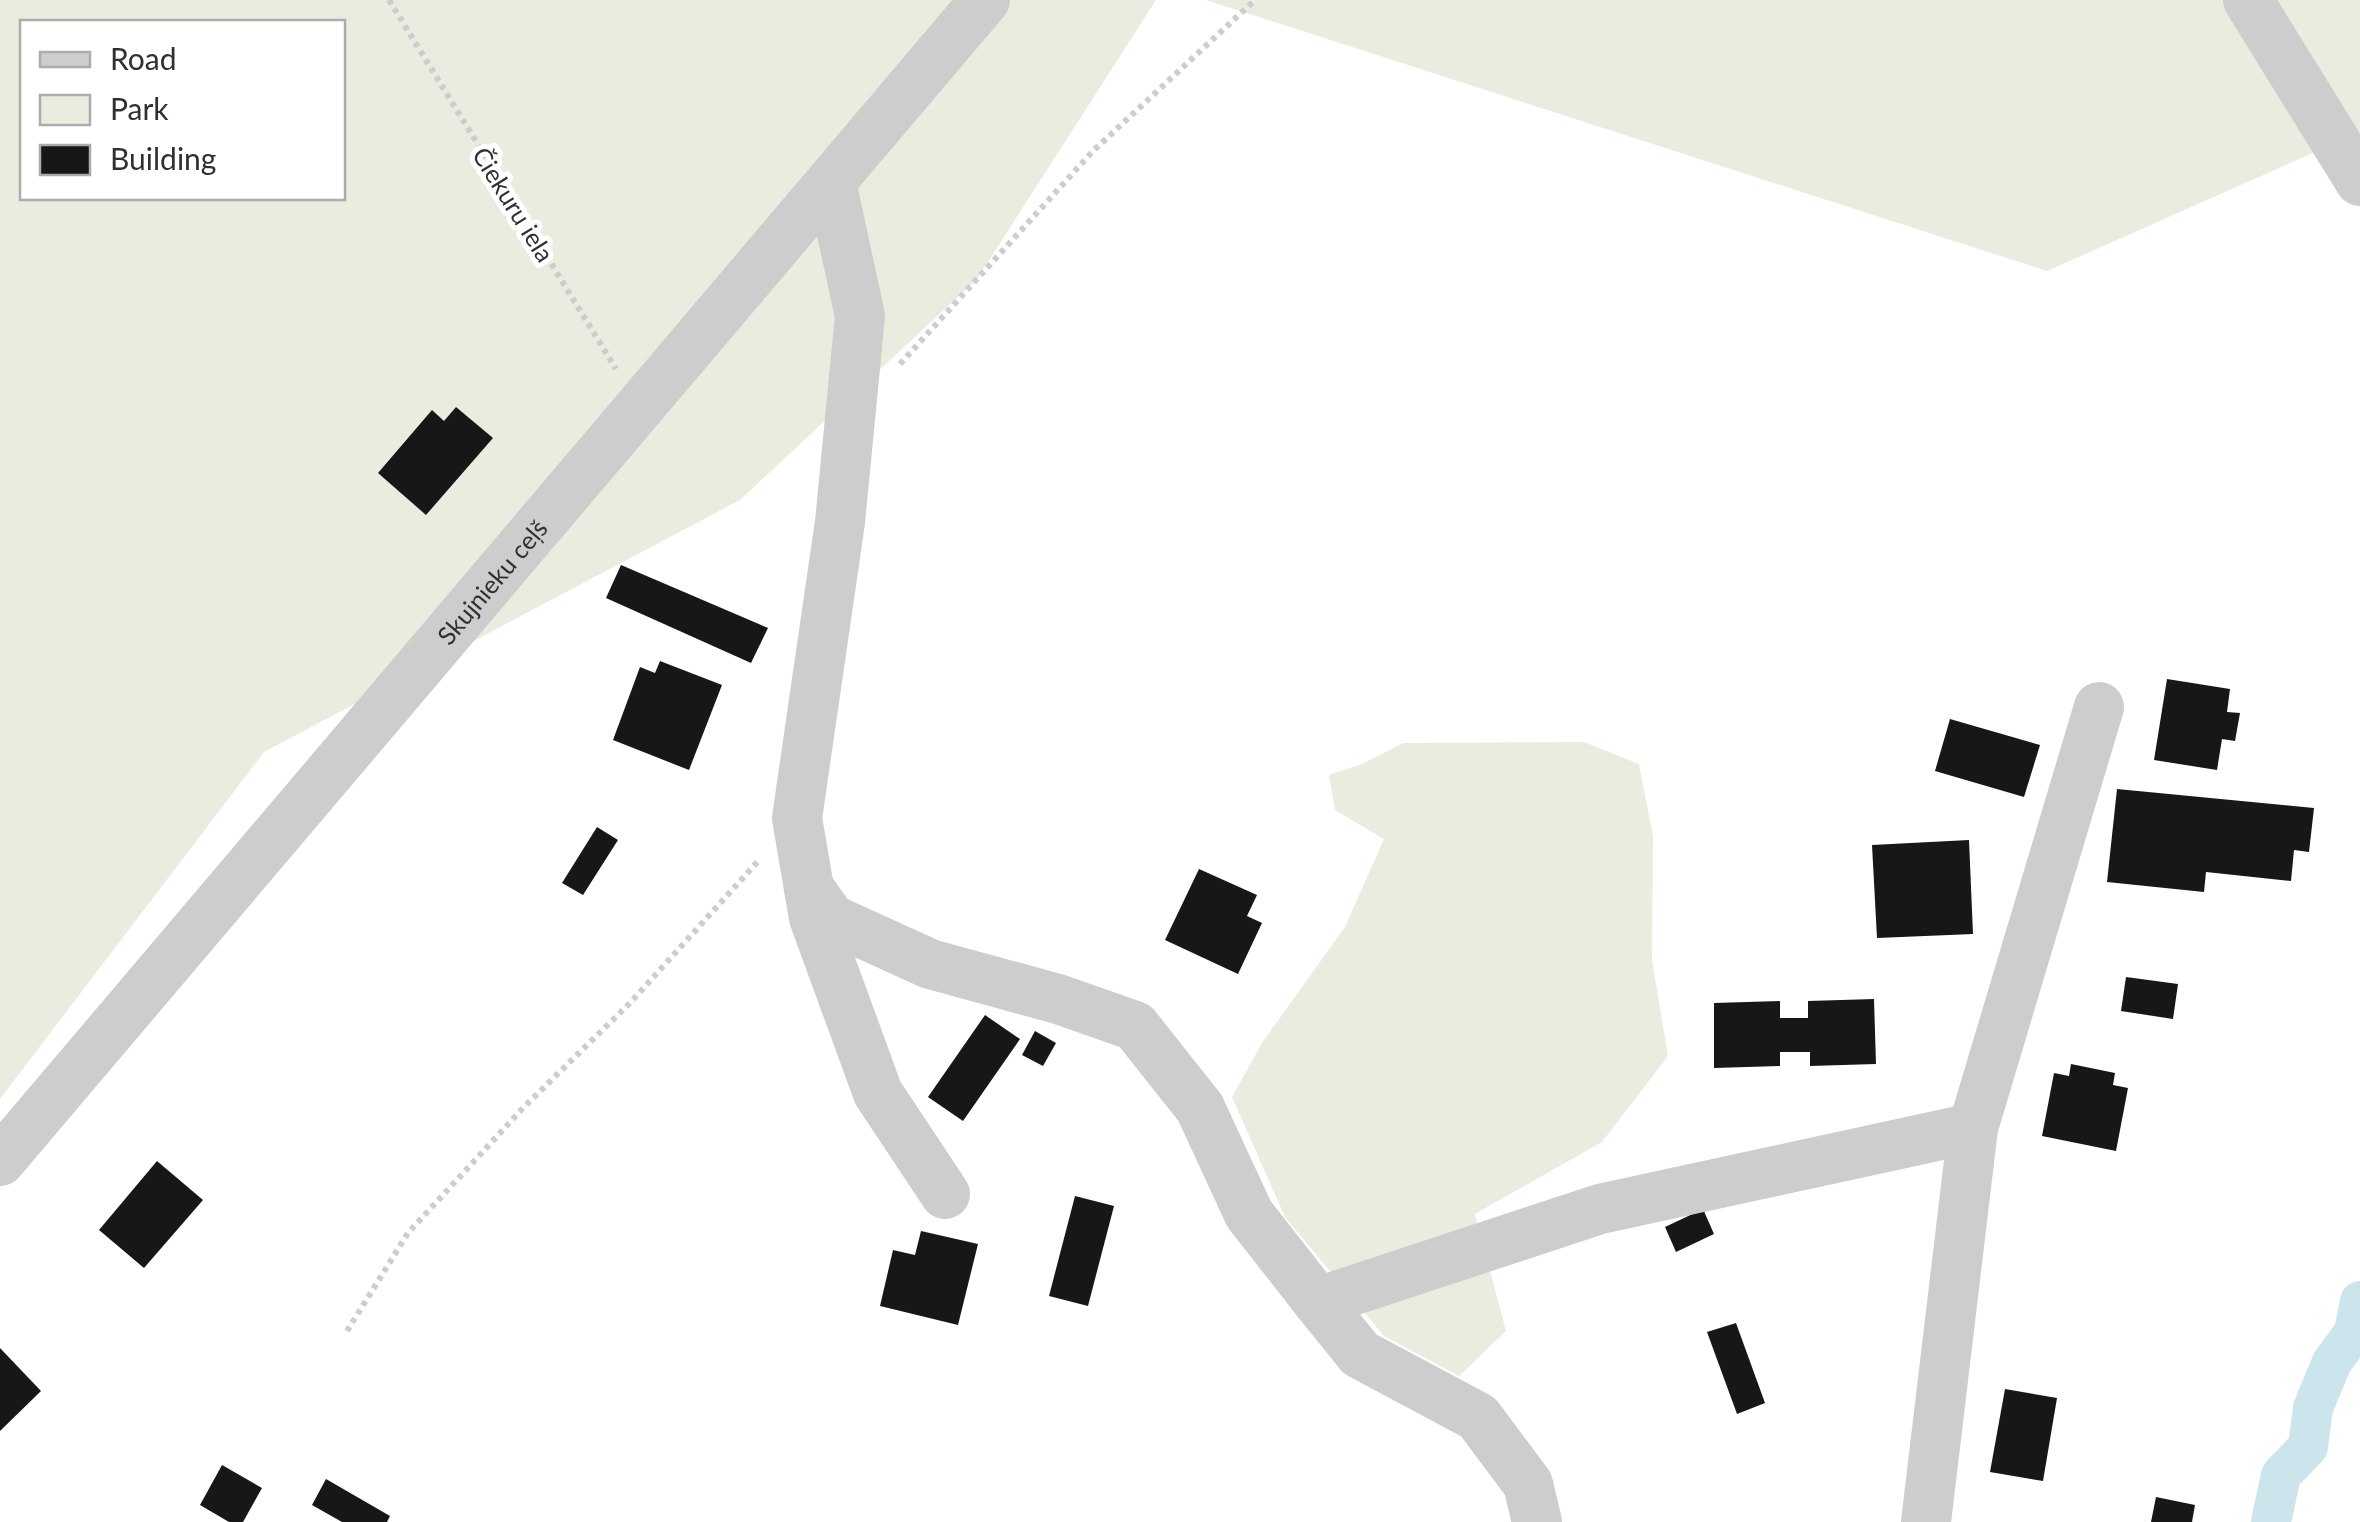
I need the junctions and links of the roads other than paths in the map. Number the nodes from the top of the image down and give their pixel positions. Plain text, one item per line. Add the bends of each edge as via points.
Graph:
1 (985, 0) edge
2 (2248, 0) edge
3 (2360, 181) edge
4 (832, 182) junction
5 (2098, 707) dead end
6 (809, 888) junction
7 (1973, 1128) junction
8 (0, 1162) edge
9 (945, 1194) dead end
10 (1318, 1302) junction
11 (1537, 1522) edge
12 (1926, 1522) edge

1 - 4 street, Skujnieku ceļš
2 - 3 street
4 - 6 street via 860,316 840,522 797,818
4 - 8 street, Skujnieku ceļš
5 - 7 street
6 - 9 street via 878,1093
6 - 10 street via 831,919 930,964 1134,1026 1200,1108 1249,1214
7 - 10 street via 1600,1209
7 - 12 street
10 - 11 street via 1360,1354 1478,1417 1528,1484

